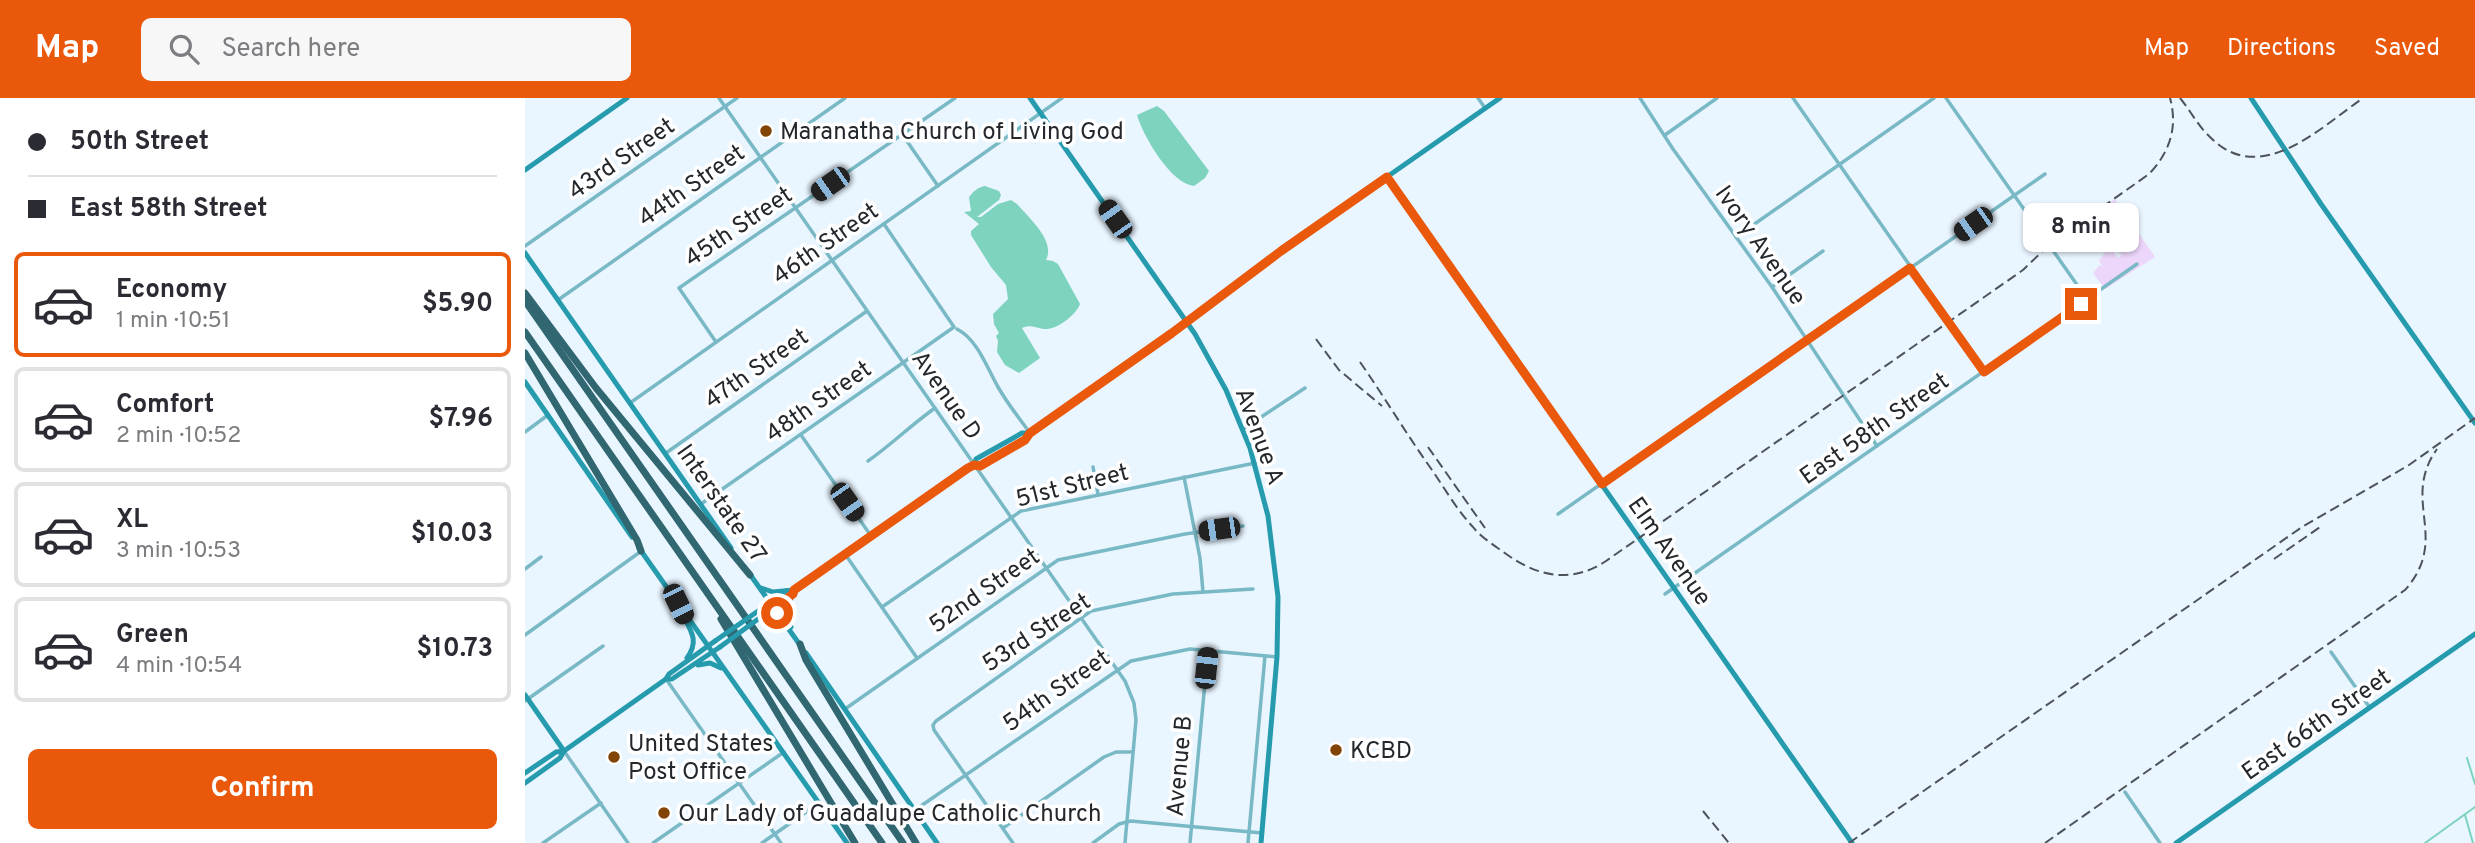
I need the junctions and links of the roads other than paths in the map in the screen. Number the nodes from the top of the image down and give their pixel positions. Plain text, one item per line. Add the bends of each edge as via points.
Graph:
1 (627, 98) edge
2 (719, 98) edge
3 (737, 98) edge
4 (845, 98) edge
5 (954, 98) edge
6 (1031, 98) edge
7 (1062, 98) edge
8 (1478, 98) edge
9 (1500, 98) edge
10 (1640, 98) edge
11 (1717, 98) edge
12 (1793, 98) edge
13 (1934, 98) edge
14 (1946, 98) edge
15 (2251, 98) edge
16 (1711, 100) edge
17 (725, 106) junction
18 (1485, 108) junction
19 (1042, 114) junction
20 (902, 134) junction
21 (1665, 135) junction
22 (760, 157) junction
23 (1839, 165) junction
24 (525, 170) edge
25 (2045, 174) dead end
26 (1387, 177) junction
27 (938, 186) junction
28 (2014, 195) junction
29 (795, 208) junction
30 (884, 224) junction
31 (1736, 237) junction
32 (525, 246) edge
33 (1823, 251) dead end
34 (525, 253) edge
35 (831, 261) junction
36 (2137, 264) dead end
37 (1910, 268) junction
38 (1772, 287) junction
39 (525, 293) edge
40 (2087, 299) junction
41 (558, 300) junction
42 (525, 302) edge
43 (867, 311) junction
44 (1187, 322) junction
45 (955, 328) junction
46 (525, 332) edge
47 (1807, 341) junction
48 (716, 342) junction
49 (525, 353) edge
50 (903, 363) junction
51 (1984, 372) junction
52 (525, 382) edge
53 (1305, 388) dead end
54 (630, 403) junction
55 (935, 408) junction
56 (548, 415) junction
57 (2475, 423) edge
58 (1243, 429) junction
59 (525, 432) edge
60 (1030, 433) junction
61 (801, 435) junction
62 (1878, 446) junction
63 (665, 453) junction
64 (868, 461) dead end
65 (1255, 463) junction
66 (974, 465) junction
67 (1093, 467) dead end
68 (1184, 477) junction
69 (1602, 484) junction
70 (1098, 494) junction
71 (701, 504) junction
72 (1558, 514) dead end
73 (1011, 517) junction
74 (1243, 526) dead end
75 (1195, 533) junction
76 (871, 536) junction
77 (641, 551) junction
78 (845, 554) junction
79 (541, 558) dead end
80 (1046, 568) junction
81 (525, 569) edge
82 (694, 573) junction
83 (750, 575) junction
84 (758, 586) junction
85 (1675, 588) junction
86 (1253, 589) dead end
87 (792, 591) junction
88 (1203, 592) junction
89 (1665, 594) dead end
90 (678, 604) junction
91 (772, 605) junction
92 (882, 607) junction
93 (1081, 618) junction
94 (2475, 634) edge
95 (525, 635) edge
96 (798, 642) junction
97 (717, 644) junction
98 (603, 646) dead end
99 (708, 646) junction
100 (1207, 650) junction
101 (712, 652) junction
102 (2331, 652) dead end
103 (1265, 656) junction
104 (1277, 657) junction
105 (917, 658) junction
106 (691, 666) junction
107 (678, 667) junction
108 (1117, 669) junction
109 (729, 675) junction
110 (666, 679) junction
111 (526, 698) edge
112 (2370, 708) junction
113 (845, 709) junction
114 (563, 751) junction
115 (783, 752) junction
116 (1133, 752) junction
117 (525, 773) edge
118 (965, 775) junction
119 (525, 783) edge
120 (739, 783) junction
121 (2125, 792) dead end
122 (601, 803) junction
123 (819, 803) junction
124 (915, 810) junction
125 (1127, 821) junction
126 (1191, 826) junction
127 (1003, 828) junction
128 (1249, 831) junction
129 (1262, 833) junction
130 (775, 834) junction
131 (543, 843) edge
132 (628, 843) edge
133 (653, 843) edge
134 (762, 843) edge
135 (781, 843) edge
136 (847, 843) edge
137 (855, 843) edge
138 (882, 843) edge
139 (903, 843) edge
140 (916, 843) edge
141 (937, 843) edge
142 (1013, 843) edge
143 (1093, 843) edge
144 (1125, 843) edge
145 (1190, 843) edge
146 (1248, 843) edge
147 (1261, 843) edge
148 (1852, 843) edge
149 (2160, 843) edge
150 (2176, 843) edge

1 - 24 main road
2 - 17 street, Avenue D
3 - 17 street, 43rd Street
4 - 22 street, 44th Street
5 - 20 street, 45th Street
6 - 19 main road, Avenue A
7 - 19 street, 46th Street
8 - 18 street
9 - 18 main road
10 - 21 street, Ivory Avenue
11 - 16 street
12 - 23 street
13 - 23 street
14 - 28 street
15 - 57 main road
16 - 21 street
17 - 22 street, Avenue D
17 - 32 street, 43rd Street
18 - 26 main road
19 - 27 street, 46th Street
19 - 44 main road, Avenue A
20 - 27 street
20 - 29 street, 45th Street
21 - 31 street, Ivory Avenue
22 - 29 street, Avenue D
22 - 41 street, 44th Street
23 - 31 street
23 - 37 street
25 - 28 street
26 - 44 main road
26 - 69 main road, Elm Avenue
27 - 30 street, 46th Street
28 - 37 street
28 - 40 street
29 - 35 street, Avenue D
29 - 48 street, 45th Street via 679,288
30 - 35 street, 46th Street
30 - 45 street
31 - 38 street, Ivory Avenue
33 - 38 street
34 - 41 main road, Interstate 27
35 - 43 street, Avenue D
35 - 48 street, 46th Street
36 - 40 street, East 58th Street
37 - 47 street
37 - 51 street
38 - 47 street, Ivory Avenue
39 - 83 highway via 596,388
40 - 51 street, East 58th Street
41 - 54 main road, Interstate 27
42 - 139 highway
43 - 50 street, Avenue D
43 - 63 street, 47th Street
44 - 58 main road, Avenue A
44 - 60 main road
45 - 50 street, 48th Street
45 - 60 street via 981,355
46 - 82 highway
47 - 62 street, Ivory Avenue
47 - 69 street
48 - 54 street, 46th Street
49 - 77 highway
50 - 55 street, Avenue D
50 - 61 street, 48th Street
51 - 62 street, East 58th Street
52 - 56 main road
53 - 58 street
54 - 63 main road, Interstate 27
55 - 64 street
55 - 66 street, Avenue D
56 - 59 street
56 - 77 main road
58 - 65 main road, Avenue A
60 - 66 main road via 980,466
61 - 71 street, 48th Street
61 - 76 street
62 - 85 street, East 58th Street
63 - 71 main road, Interstate 27
65 - 68 street, 51st Street
65 - 104 main road, Avenue A via 1275,556
66 - 73 street, Avenue D
66 - 76 main road
67 - 70 street
68 - 70 street, 51st Street
68 - 75 street
69 - 72 street
69 - 85 main road, Elm Avenue
70 - 73 street, 51st Street
71 - 83 main road, Interstate 27
73 - 80 street, Avenue D
73 - 92 street, 51st Street
74 - 75 street, 52nd Street
75 - 80 street, 52nd Street via 1058,560
75 - 88 street
76 - 78 main road
77 - 90 main road
77 - 95 street
78 - 87 main road
78 - 92 street
79 - 81 street
80 - 93 street, Avenue D
80 - 105 street, 52nd Street
82 - 137 highway
82 - 138 highway
83 - 84 main road, Interstate 27
84 - 87 main road via 770,592
84 - 91 main road, Interstate 27
85 - 89 street, East 58th Street
85 - 148 main road, Elm Avenue
86 - 88 street, 53rd Street
87 - 91 main road
87 - 96 main road via 786,615
88 - 93 street, 53rd Street via 1116,605
90 - 99 main road
90 - 107 main road via 695,638 690,654
91 - 96 main road, Interstate 27
91 - 97 main road, bridge
92 - 105 street
93 - 108 street, Avenue D
93 - 118 street, 53rd Street via 933,725
94 - 112 main road, East 66th Street
96 - 113 main road, Interstate 27
96 - 140 highway
97 - 99 main road
97 - 101 main road
98 - 111 street
99 - 101 main road
99 - 107 main road
100 - 103 street, 54th Street
100 - 108 street, 54th Street via 1179,650
100 - 126 street, Avenue B
101 - 106 main road
101 - 109 main road
102 - 112 street
103 - 104 street, 54th Street
103 - 128 street
104 - 129 main road, Avenue A
105 - 113 street, 52nd Street
106 - 109 main road via 710,663
106 - 110 main road
107 - 110 main road
108 - 116 street, Avenue D via 1133,703
108 - 118 street, 54th Street
109 - 115 main road
110 - 114 main road
110 - 120 street
111 - 114 main road
112 - 150 main road, East 66th Street
113 - 124 main road, Interstate 27
114 - 117 main road
114 - 119 main road
114 - 122 street
115 - 120 street
115 - 123 main road
116 - 125 street, Avenue D
116 - 127 street via 1104,757
118 - 124 street, 54th Street
118 - 127 street
120 - 130 street
120 - 133 street
121 - 149 street
122 - 131 street
122 - 132 street
123 - 130 street
123 - 136 main road
124 - 141 main road, Interstate 27
125 - 126 street
125 - 143 street
125 - 144 street, Avenue D
126 - 128 street
126 - 145 street, Avenue B
127 - 142 street
128 - 129 street
128 - 146 street
129 - 147 main road, Avenue A
130 - 134 street
130 - 135 street

